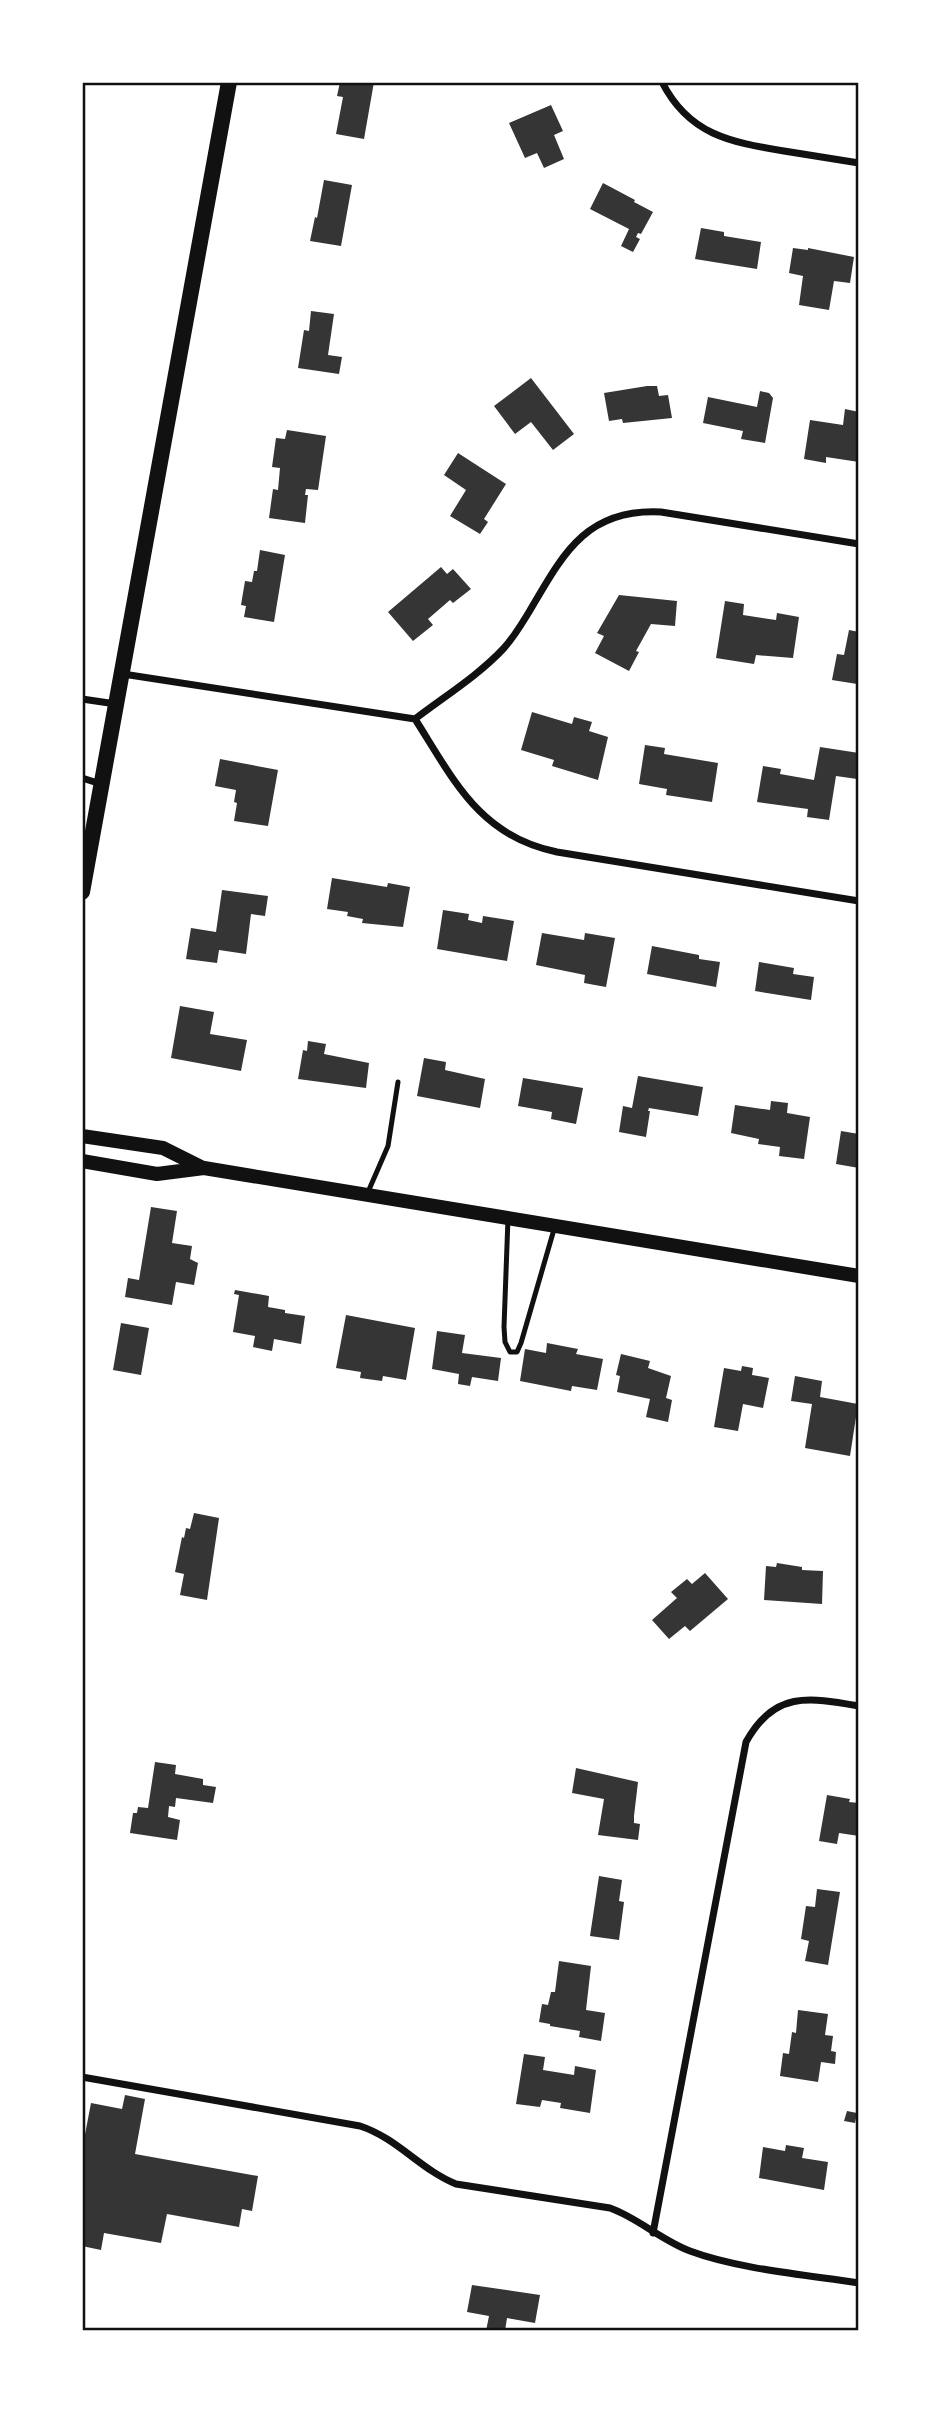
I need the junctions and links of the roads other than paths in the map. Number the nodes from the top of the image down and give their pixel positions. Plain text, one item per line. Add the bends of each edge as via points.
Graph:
1 (229, 82) edge
2 (662, 82) edge
3 (859, 163) edge
4 (859, 544) edge
5 (123, 674) junction
6 (82, 699) edge
7 (117, 704) junction
8 (415, 719) junction
9 (82, 778) edge
10 (102, 784) junction
11 (82, 892) edge
12 (859, 901) edge
13 (398, 1082) dead end
14 (82, 1136) edge
15 (82, 1161) edge
16 (204, 1168) junction
17 (367, 1195) junction
18 (508, 1218) junction
19 (555, 1226) junction
20 (859, 1276) edge
21 (859, 1706) edge
22 (82, 2077) edge
23 (653, 2233) junction
24 (859, 2283) edge

1 - 5 main road
2 - 3 street via 687,116 728,140
4 - 8 street via 661,512 613,518 595,526 566,551 504,648
5 - 7 main road
5 - 8 street
6 - 7 street
7 - 10 main road
8 - 12 street via 475,809 529,845
9 - 10 street
10 - 11 main road
13 - 17 lane via 388,1146
14 - 16 main road via 163,1148
15 - 16 main road via 157,1174
16 - 17 main road
17 - 18 main road
18 - 19 main road
18 - 19 lane via 503,1327 510,1352 517,1352 521,1343
19 - 20 main road
21 - 23 street via 805,1699 784,1704 752,1729 742,1751
22 - 23 street via 360,2126 382,2135 456,2184 610,2208
23 - 24 street via 711,2258

